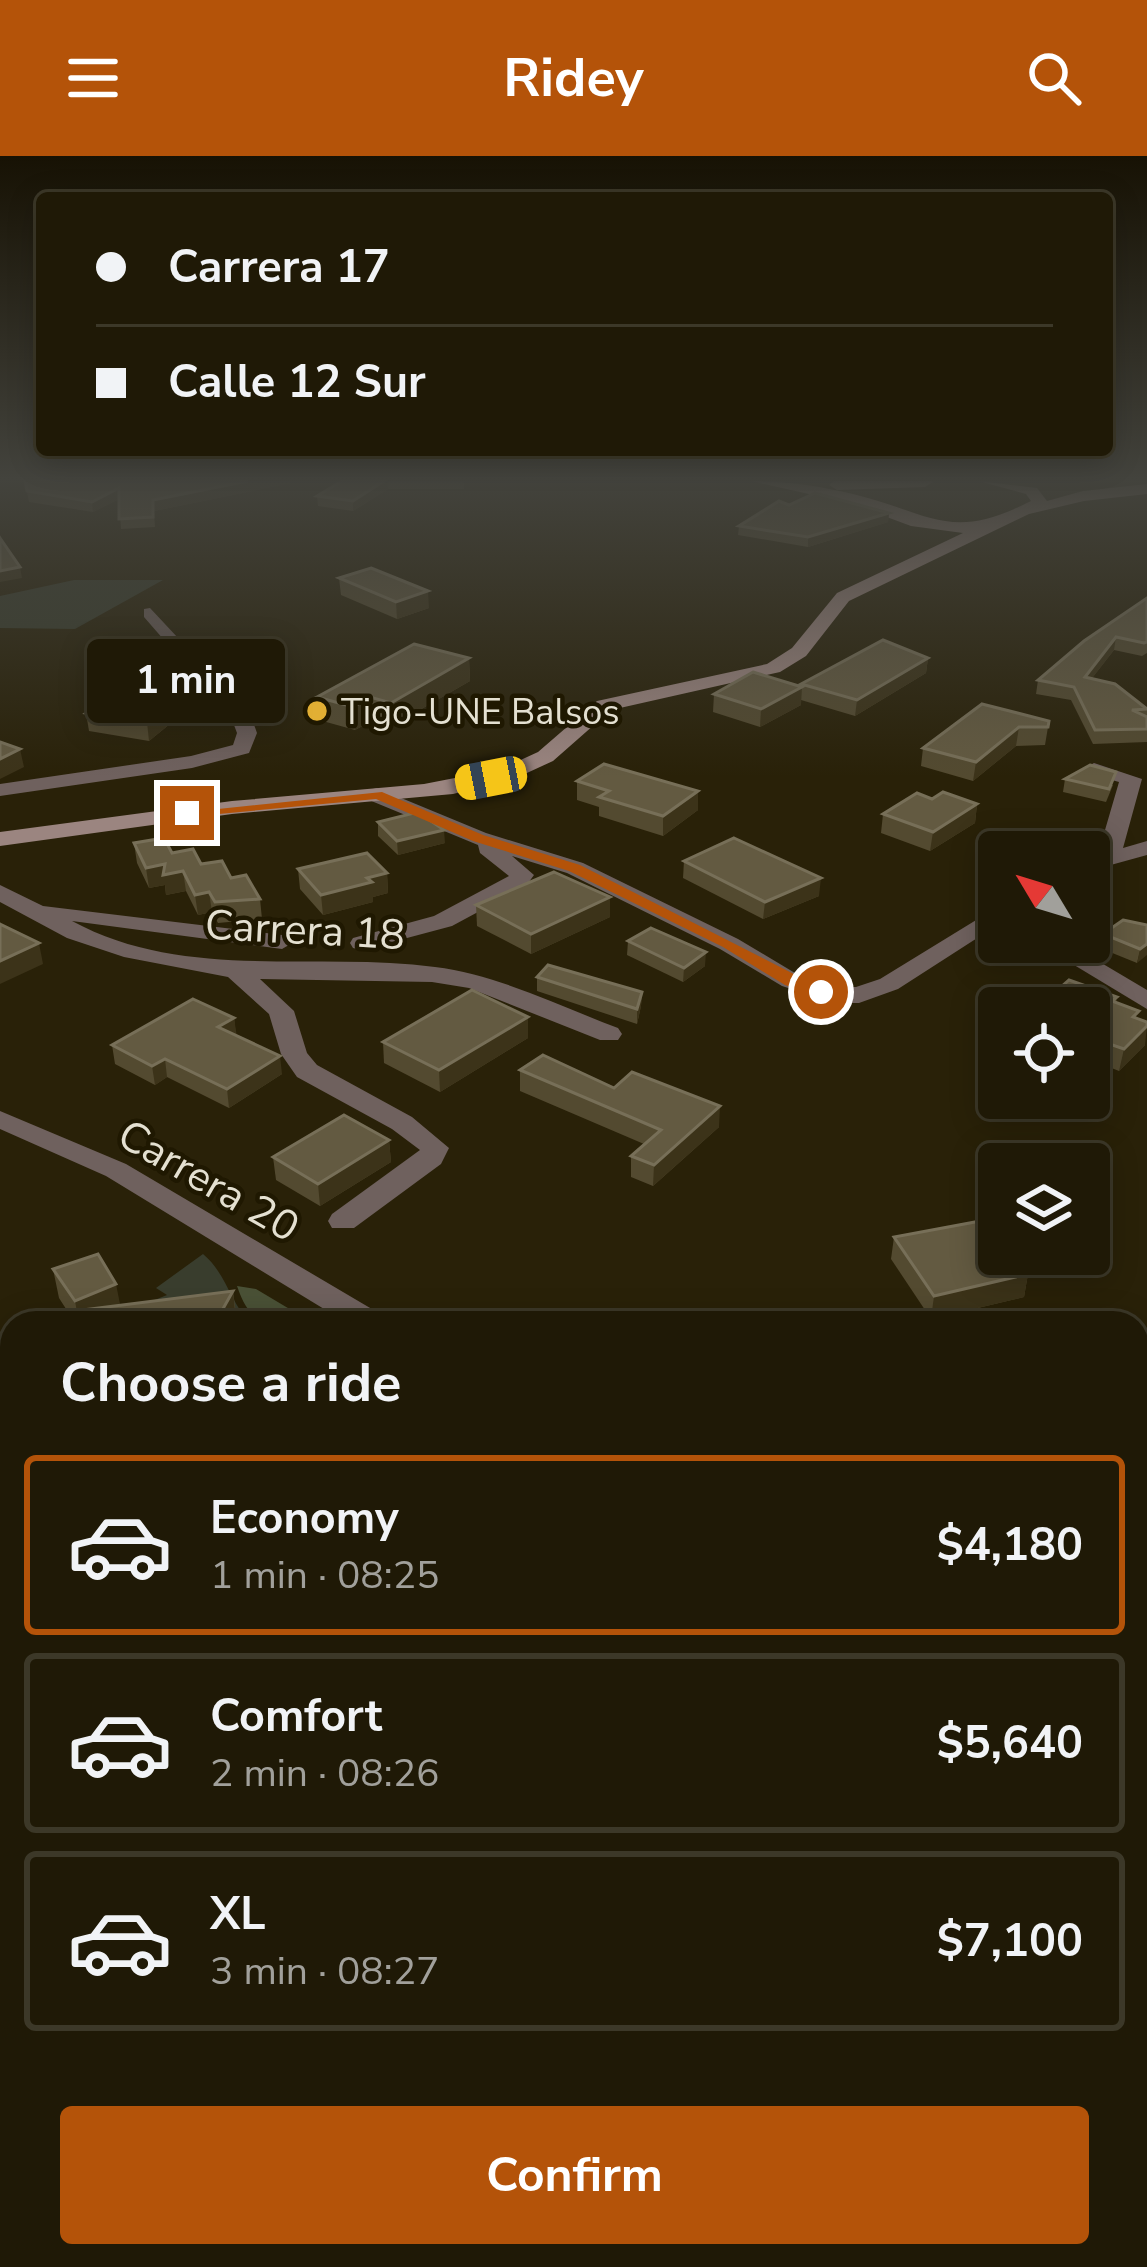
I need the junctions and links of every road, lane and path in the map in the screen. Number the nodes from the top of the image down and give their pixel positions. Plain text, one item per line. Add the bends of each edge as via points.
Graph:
1 (877, 580) edge
2 (150, 613) dead end
3 (1094, 769) edge
4 (0, 790) edge
5 (377, 795) junction
6 (1110, 833) edge
7 (0, 839) edge
8 (490, 842) junction
9 (1147, 848) edge
10 (1110, 858) edge
11 (0, 892) edge
12 (33, 908) junction
13 (978, 928) edge
14 (282, 942) dead end
15 (362, 943) dead end
16 (1083, 963) edge
17 (236, 971) junction
18 (1147, 1001) edge
19 (609, 1034) dead end
20 (0, 1119) edge
21 (343, 1221) dead end
22 (351, 1311) edge

1 - 5 main road via 831,607 799,652 772,668 604,705 561,747 513,771
2 - 4 street via 241,716 242,749
3 - 6 street via 1131,779
5 - 7 main road
5 - 8 street
8 - 13 street via 575,868 790,981 836,995 890,984
8 - 15 street via 493,856 522,874 518,881 442,921
9 - 10 street
11 - 12 street, Carrera 18
12 - 14 street
12 - 17 street, Carrera 18 via 133,952
16 - 18 street
17 - 19 street, Carrera 18 via 432,974 475,982
17 - 21 street via 281,1011 307,1071 435,1148
20 - 22 street, Carrera 20 via 116,1169

